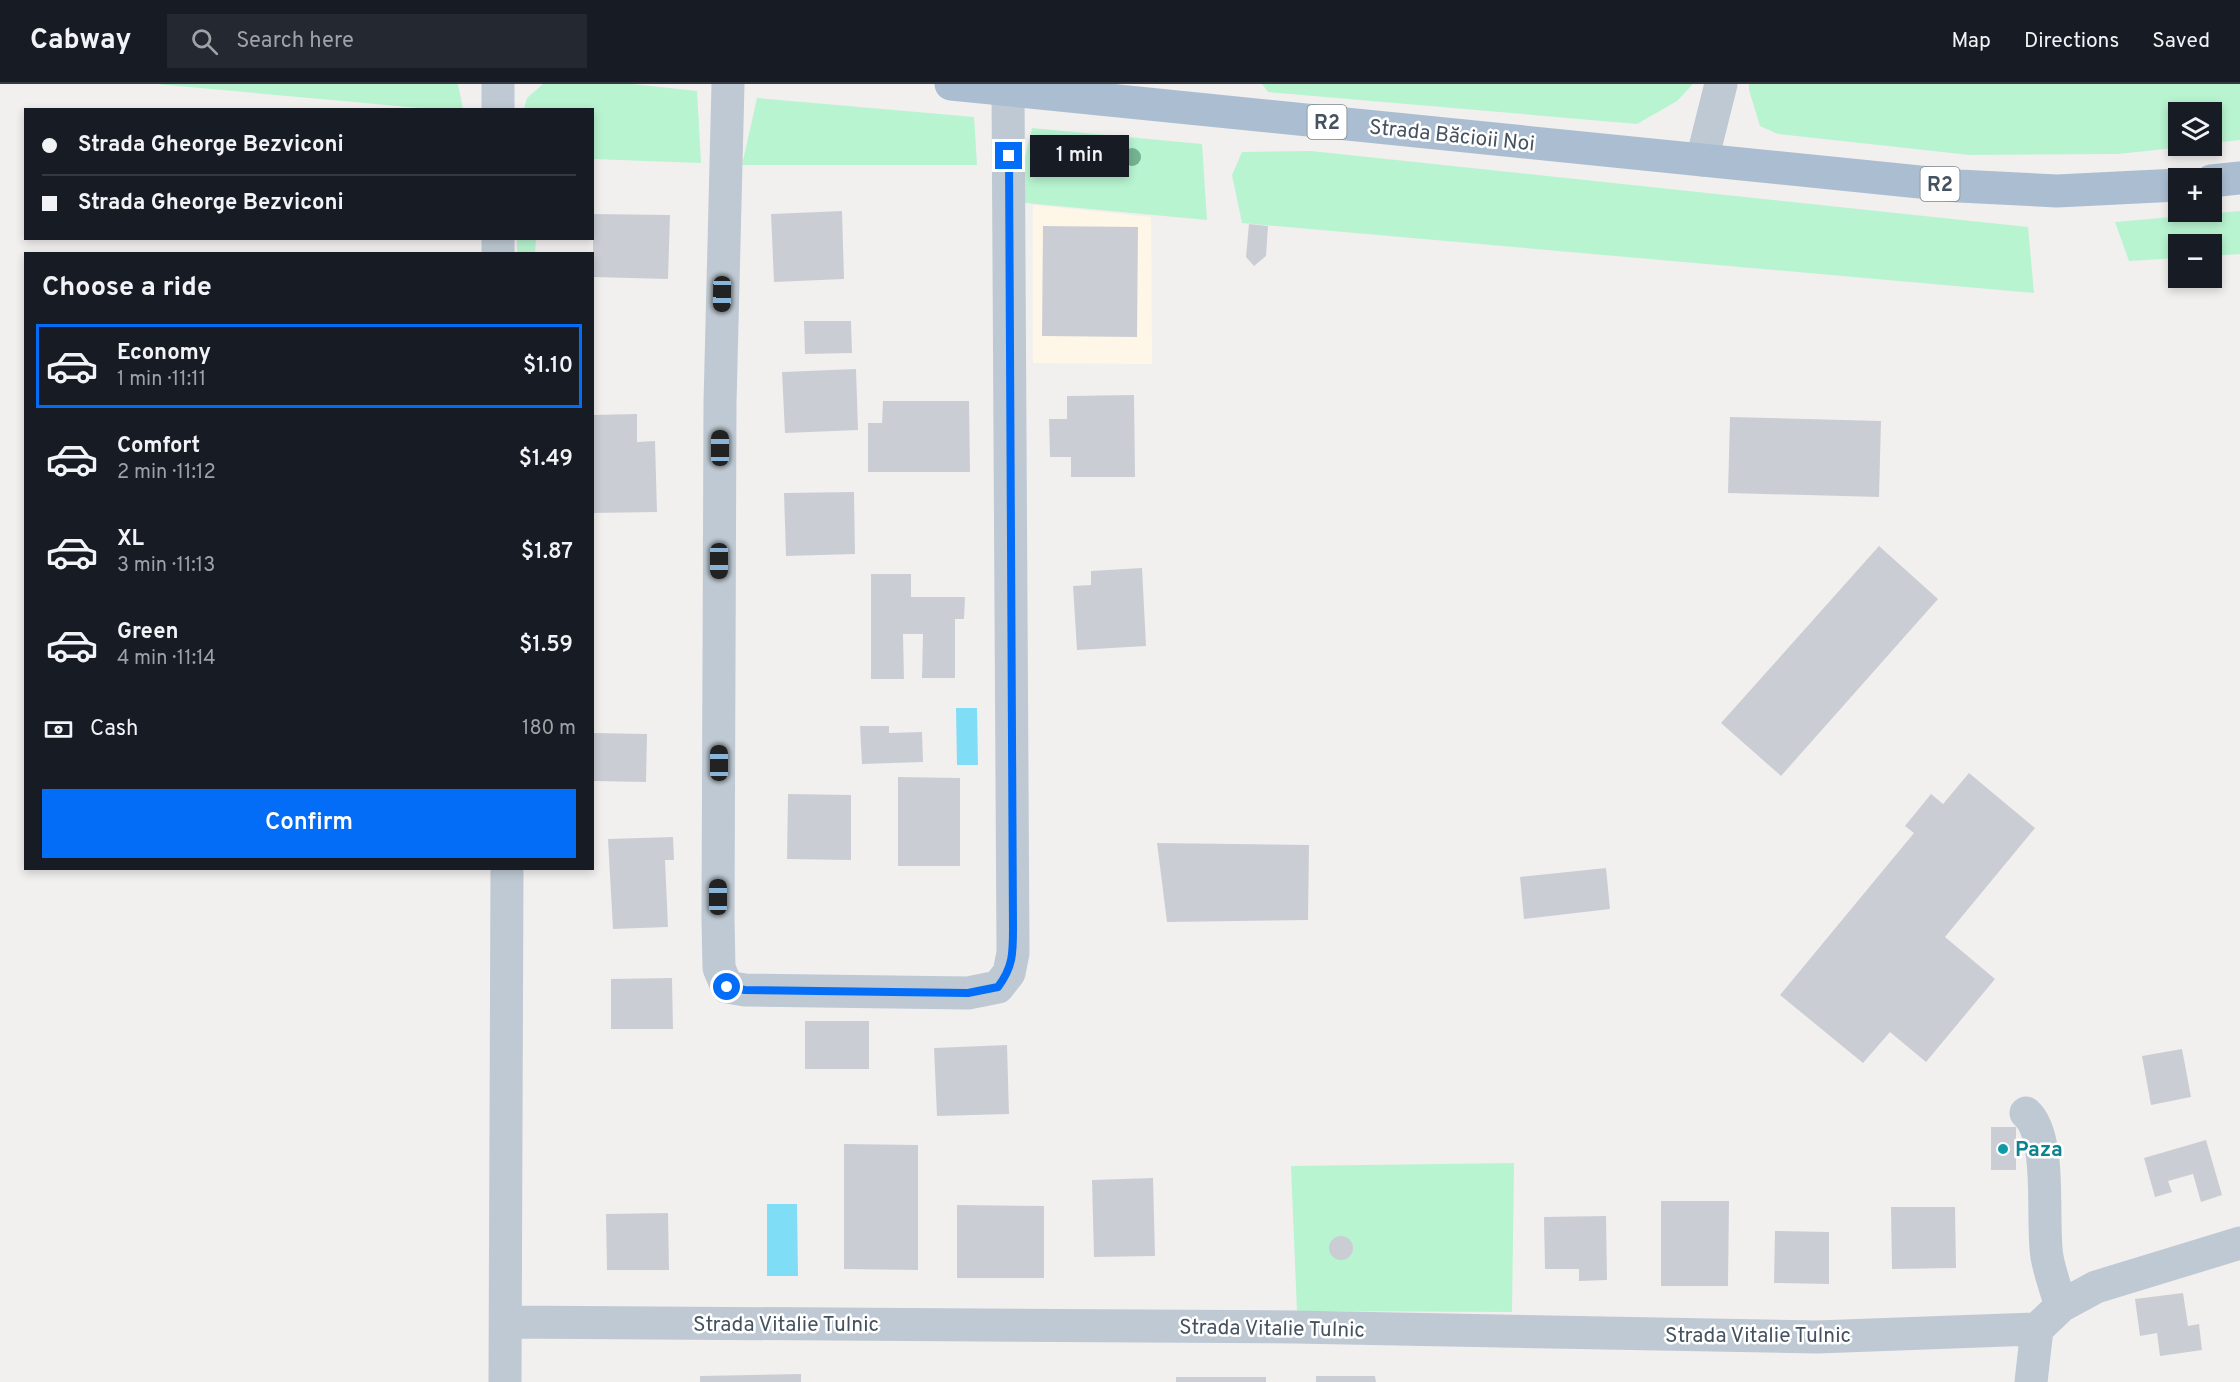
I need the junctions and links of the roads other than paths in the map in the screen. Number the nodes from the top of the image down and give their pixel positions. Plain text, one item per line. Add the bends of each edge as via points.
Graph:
1 (498, 84) edge
2 (728, 84) edge
3 (951, 84) edge
4 (1721, 84) edge
5 (1008, 88) junction
6 (498, 108) edge
7 (1702, 159) junction
8 (2240, 178) edge
9 (2222, 180) edge
10 (2168, 185) edge
11 (507, 870) edge
12 (2026, 1113) dead end
13 (2240, 1244) edge
14 (2061, 1306) junction
15 (507, 1322) junction
16 (2037, 1329) junction
17 (505, 1382) edge
18 (2031, 1382) edge

1 - 6 street
2 - 5 street via 720,402 718,919 719,968 727,987 745,990 968,993 998,987 1009,973 1013,929
3 - 5 main road, Strada Băcioii Noi / R2
4 - 7 street
5 - 7 main road, Strada Băcioii Noi / R2
7 - 10 main road, Strada Băcioii Noi / R2 via 1959,186 2057,191
8 - 9 main road
11 - 15 street
12 - 14 street via 2033,1119 2041,1147 2047,1256
13 - 14 street via 2096,1287
14 - 16 street
15 - 16 street, Strada Vitalie Tulnic via 1282,1327 1816,1337
15 - 17 street
16 - 18 street

